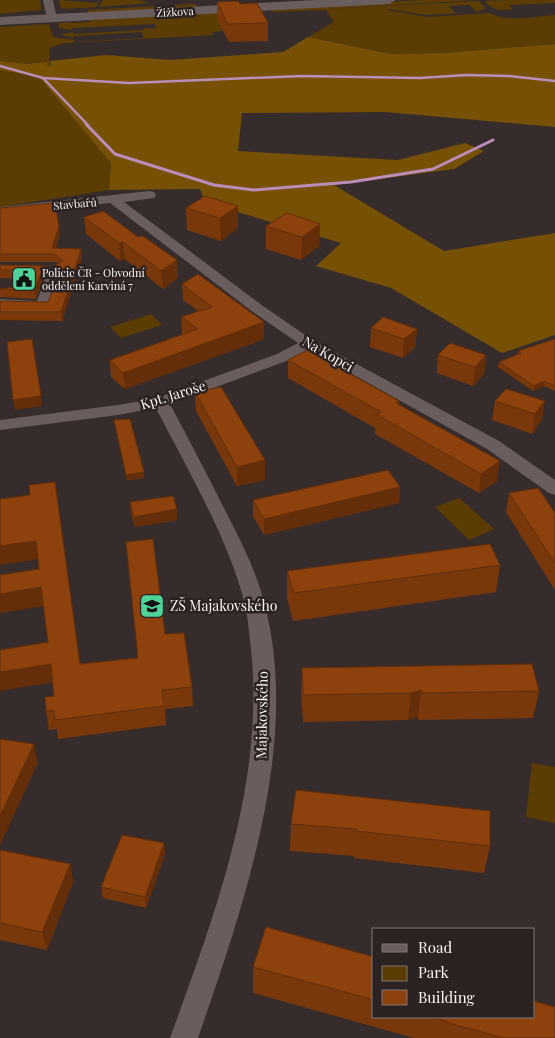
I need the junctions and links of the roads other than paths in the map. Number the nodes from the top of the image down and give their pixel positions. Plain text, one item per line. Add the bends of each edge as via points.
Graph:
1 (48, 0) edge
2 (389, 0) edge
3 (52, 20) junction
4 (0, 22) edge
5 (150, 195) dead end
6 (114, 200) junction
7 (0, 211) edge
8 (51, 271) dead end
9 (0, 303) edge
10 (309, 344) junction
11 (161, 402) junction
12 (0, 425) edge
13 (555, 489) edge
14 (184, 1038) edge

1 - 3 street
2 - 3 street, Žižkova
3 - 4 street, Žižkova
5 - 6 street, Stavbařů
6 - 7 street, Stavbařů
6 - 10 street, Na Kopci
8 - 9 street via 43,306
10 - 11 street, Kpt. Jaroše via 283,357
10 - 13 street, Na Kopci via 493,445
11 - 12 street, Kpt. Jaroše
11 - 14 street, Majakovského via 234,546 258,618 265,683 262,758 245,848 219,939

